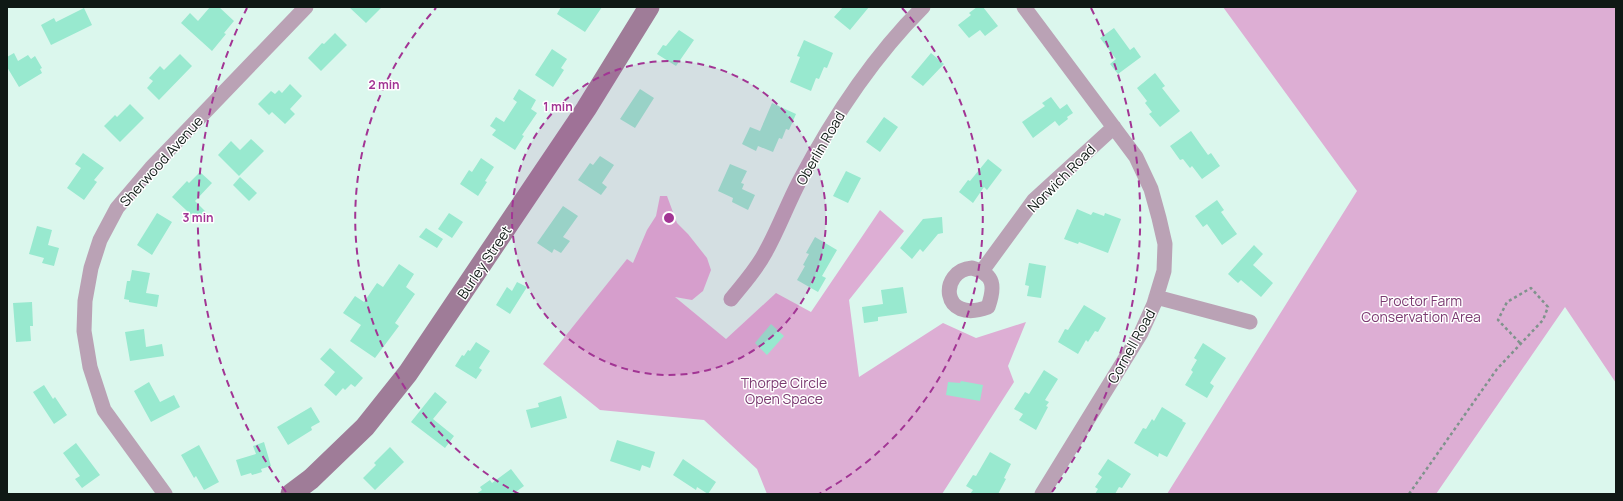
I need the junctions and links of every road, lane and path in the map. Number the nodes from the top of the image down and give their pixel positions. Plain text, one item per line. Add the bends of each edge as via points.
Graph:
1 (306, 7) edge
2 (649, 7) edge
3 (923, 7) edge
4 (1024, 7) edge
5 (1114, 127) junction
6 (982, 271) dead end
7 (1156, 297) junction
8 (731, 299) dead end
9 (1250, 322) dead end
10 (1520, 343) junction
11 (165, 494) edge
12 (291, 494) edge
13 (1042, 494) edge
14 (1409, 494) edge

1 - 11 street, Sherwood Avenue via 151,168 117,208 100,240 90,268 84,331 90,368 104,410
2 - 12 main road, Burley Street via 586,109 408,373 365,427 311,479
3 - 8 street, Oberlin Road via 865,75 822,139 765,253 755,270
4 - 5 street, Cornell Road
5 - 6 street, Norwich Road via 1034,200
5 - 7 street, Cornell Road via 1136,157 1151,189 1159,218 1165,244 1164,271
7 - 9 street
7 - 13 street, Cornell Road via 1141,333
10 - 10 path via 1543,320 1548,306 1531,288 1507,302 1498,320
10 - 14 path via 1497,369

